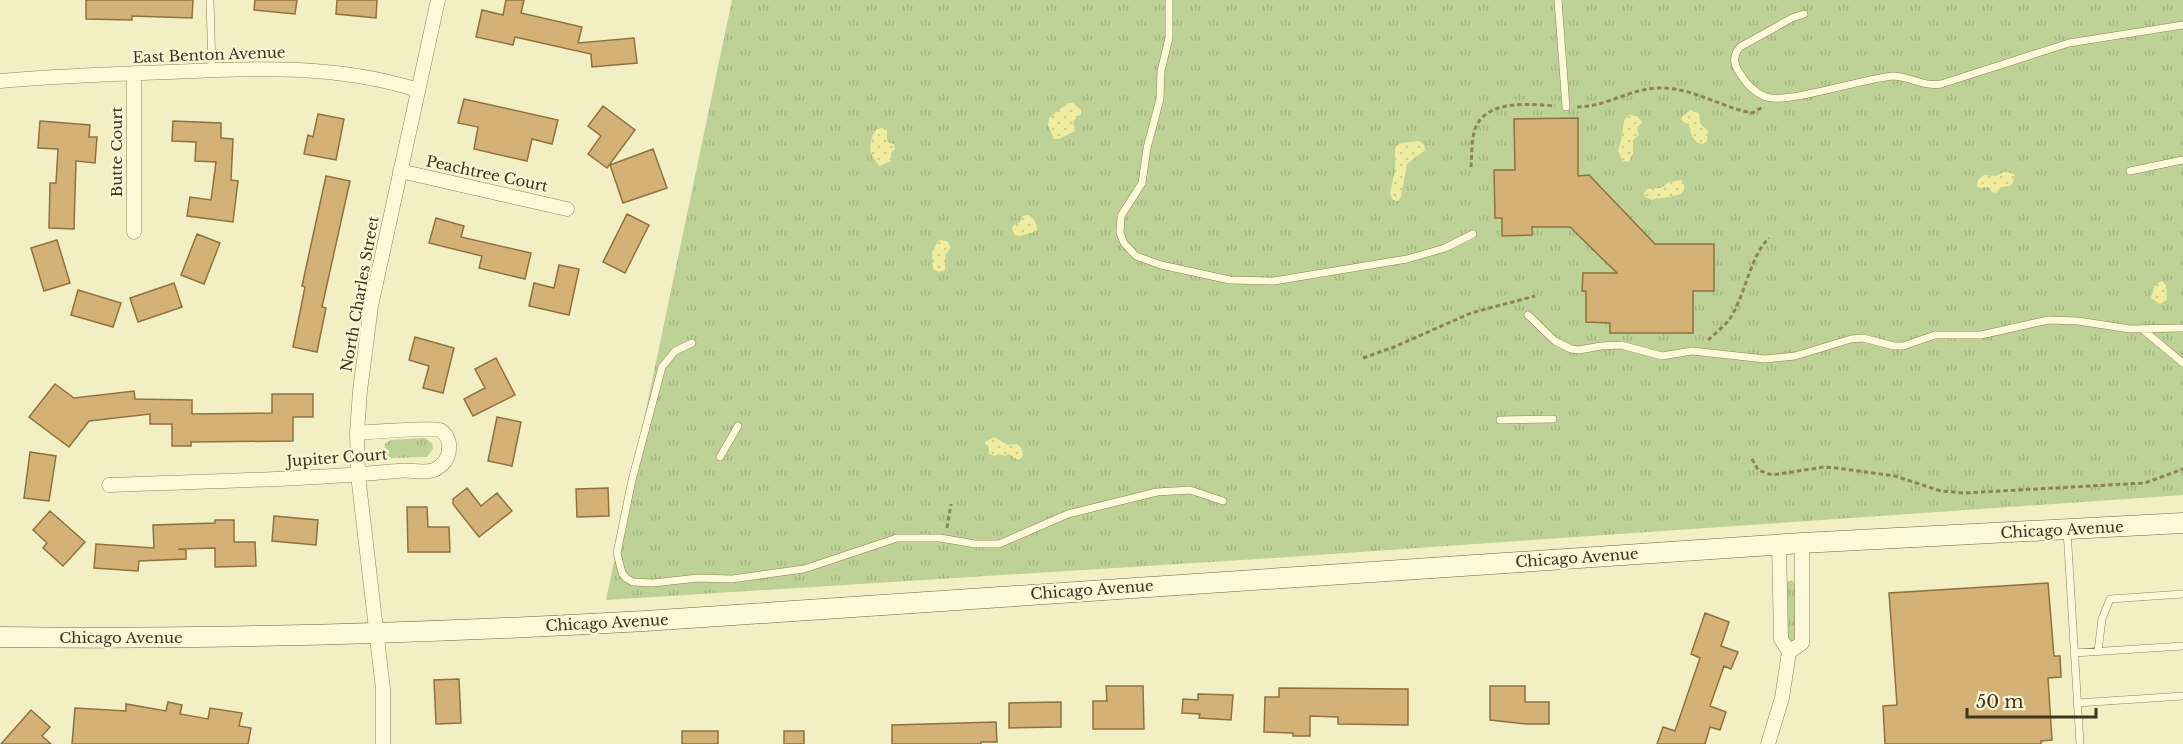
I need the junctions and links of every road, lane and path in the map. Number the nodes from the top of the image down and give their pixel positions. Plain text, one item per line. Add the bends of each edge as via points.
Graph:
1 (210, 0) edge
2 (438, 0) edge
3 (1169, 0) edge
4 (1558, 0) edge
5 (1804, 14) dead end
6 (2183, 25) edge
7 (212, 70) junction
8 (134, 73) junction
9 (0, 81) edge
10 (418, 90) junction
11 (1771, 98) junction
12 (1566, 107) junction
13 (2183, 160) edge
14 (1471, 167) dead end
15 (400, 171) junction
16 (2130, 171) dead end
17 (567, 208) dead end
18 (134, 232) dead end
19 (1473, 234) dead end
20 (1769, 238) dead end
21 (1535, 296) dead end
22 (1528, 315) dead end
23 (2183, 328) edge
24 (2142, 329) junction
25 (692, 343) dead end
26 (1692, 351) junction
27 (1363, 358) dead end
28 (2183, 363) edge
29 (1553, 419) dead end
30 (1500, 420) dead end
31 (738, 426) dead end
32 (357, 433) junction
33 (720, 457) dead end
34 (1752, 459) dead end
35 (2183, 469) edge
36 (358, 475) junction
37 (109, 485) dead end
38 (1223, 501) dead end
39 (951, 504) dead end
40 (2183, 523) edge
41 (2067, 530) junction
42 (940, 537) junction
43 (1802, 543) junction
44 (1779, 545) junction
45 (2183, 594) edge
46 (376, 634) junction
47 (0, 637) edge
48 (2183, 646) edge
49 (2098, 651) junction
50 (1789, 652) junction
51 (2074, 653) junction
52 (2183, 696) edge
53 (2077, 703) junction
54 (383, 744) edge
55 (1768, 744) edge
56 (2080, 744) edge

1 - 7 lane
2 - 10 street, North Charles Street
3 - 19 lane via 1169,38 1161,71 1160,99 1142,183 1121,216 1120,234 1136,256 1230,280 1267,281 1407,259
4 - 12 lane
5 - 11 lane via 1740,47 1734,56 1742,78 1759,94
6 - 11 lane via 2069,43 1931,86 1894,76
7 - 8 street, East Benton Avenue
7 - 10 street, East Benton Avenue via 320,70
8 - 9 street, East Benton Avenue
8 - 18 street, Butte Court
10 - 15 street, North Charles Street
11 - 12 path via 1752,113 1692,93 1661,88 1591,107
12 - 14 path via 1506,106 1486,115 1475,128
13 - 16 lane
15 - 17 street, Peachtree Court
15 - 32 street, North Charles Street via 371,306
20 - 26 path via 1759,249 1729,319
21 - 27 path via 1471,313
22 - 26 lane via 1555,341 1571,349 1621,345 1662,356
23 - 24 lane
24 - 26 lane via 2048,320 1981,335 1935,335 1903,346 1851,339 1780,358
24 - 28 lane
25 - 42 lane via 668,358 657,379 617,553 626,579 640,584 732,579 804,569 887,540
29 - 30 lane
31 - 33 lane
32 - 36 street, North Charles Street
32 - 36 street, Jupiter Court via 440,430 448,438 450,448 448,458 431,471
34 - 35 path via 1758,470 1772,476 1836,468 1895,476 1941,491 1964,493 2145,483
36 - 37 street, Jupiter Court
36 - 46 street, North Charles Street
38 - 42 lane via 1190,490 1157,492 1068,514 999,544
39 - 42 path via 948,527
40 - 41 main road, Chicago Avenue
41 - 43 main road, Chicago Avenue
41 - 51 lane
43 - 44 main road, Chicago Avenue
43 - 50 street via 1802,643
44 - 46 main road, Chicago Avenue via 645,621
44 - 50 street via 1781,639
45 - 49 lane via 2109,599
46 - 47 main road, Chicago Avenue
46 - 54 street, North Charles Street via 383,689
48 - 49 lane
49 - 51 lane
50 - 55 street via 1782,698
51 - 53 lane
52 - 53 lane
53 - 56 lane

